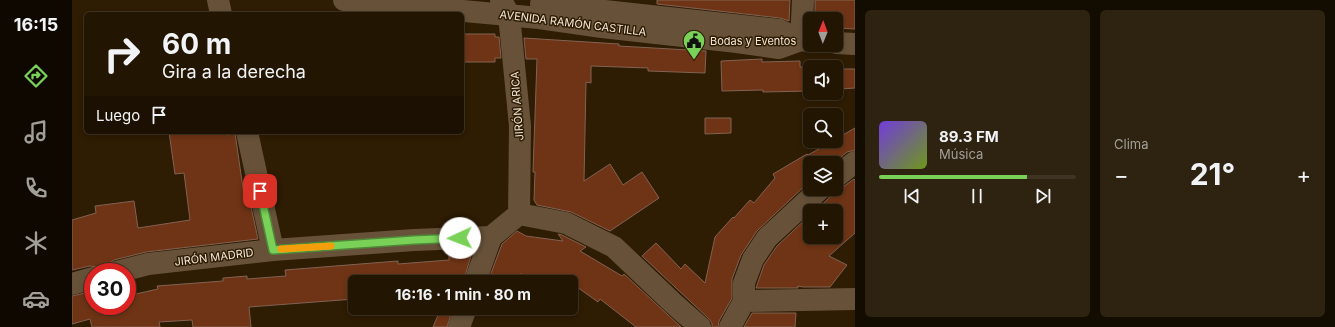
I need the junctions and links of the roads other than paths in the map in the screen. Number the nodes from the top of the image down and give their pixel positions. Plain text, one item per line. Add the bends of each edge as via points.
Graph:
1 (218, 0) edge
2 (344, 0) edge
3 (803, 0) edge
4 (502, 4) edge
5 (221, 12) edge
6 (804, 12) edge
7 (803, 41) edge
8 (843, 43) edge
9 (855, 44) edge
10 (247, 134) edge
11 (855, 162) edge
12 (843, 171) edge
13 (812, 196) edge
14 (520, 214) junction
15 (491, 237) junction
16 (273, 250) junction
17 (136, 267) edge
18 (477, 275) edge
19 (84, 281) edge
20 (72, 284) edge
21 (855, 299) edge
22 (744, 301) junction
23 (463, 315) edge
24 (459, 327) edge
25 (700, 327) edge
26 (730, 327) edge

1 - 5 street
2 - 4 street, AVENIDA RAMÓN CASTILLA
3 - 6 street
4 - 7 street, AVENIDA RAMÓN CASTILLA via 779,48
4 - 14 street, JIRÓN ARICA via 520,126
8 - 9 street
10 - 16 street
11 - 12 street
13 - 22 street via 767,238 753,259 744,283
14 - 15 street
14 - 25 street via 566,223 614,247
15 - 16 street, JIRÓN MADRID
15 - 18 street
16 - 17 street, JIRÓN MADRID
19 - 20 street
21 - 22 street
22 - 26 street
23 - 24 street

